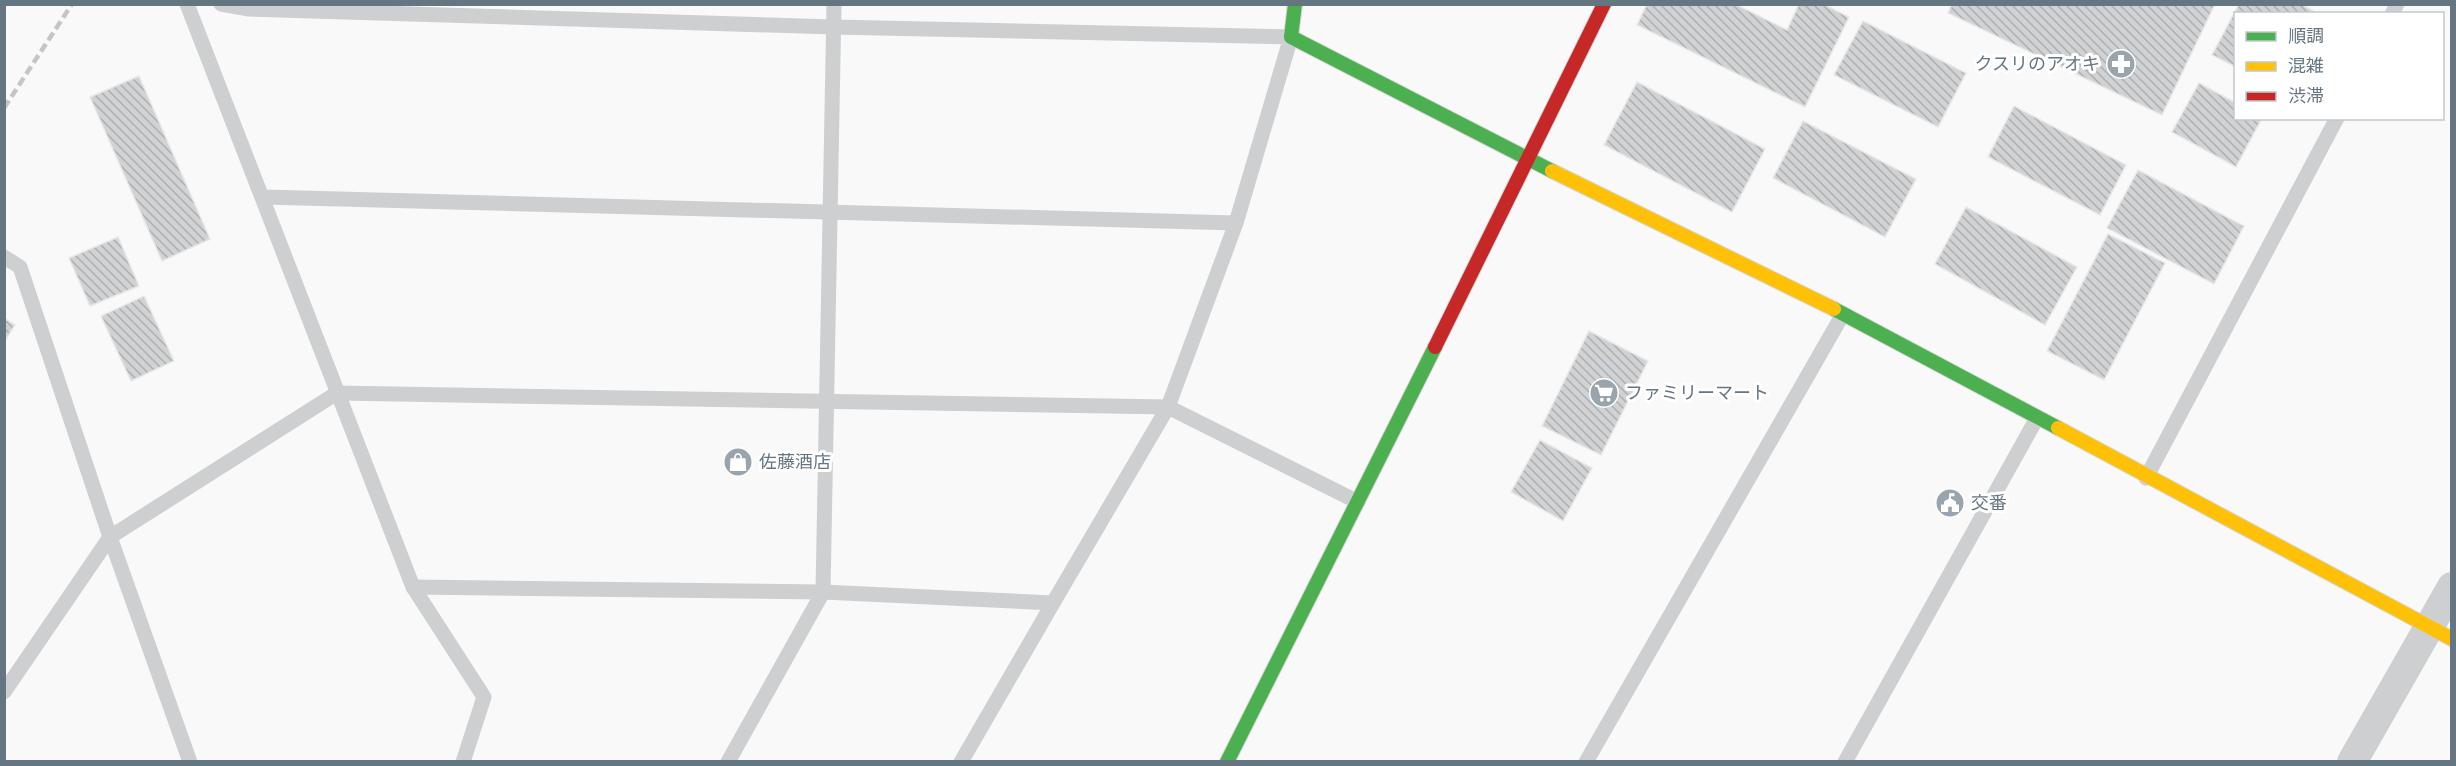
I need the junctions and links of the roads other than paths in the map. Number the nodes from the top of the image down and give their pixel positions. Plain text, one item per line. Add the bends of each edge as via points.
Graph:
1 (187, 4) edge
2 (221, 4) edge
3 (834, 4) edge
4 (1295, 4) edge
5 (1604, 4) edge
6 (251, 7) edge
7 (833, 27) junction
8 (1291, 37) junction
9 (2336, 120) edge
10 (1529, 160) junction
11 (263, 197) junction
12 (829, 211) junction
13 (1236, 223) junction
14 (4, 257) edge
15 (1843, 314) junction
16 (337, 393) junction
17 (825, 399) junction
18 (1168, 407) junction
19 (2037, 417) junction
20 (2146, 478) junction
21 (1358, 502) junction
22 (110, 537) junction
23 (413, 587) junction
24 (2451, 587) edge
25 (823, 592) junction
26 (1053, 603) junction
27 (2440, 633) edge
28 (4, 692) edge
29 (190, 762) edge
30 (463, 762) edge
31 (728, 762) edge
32 (961, 762) edge
33 (1227, 762) edge
34 (1586, 762) edge
35 (1845, 762) edge
36 (2352, 762) edge

1 - 11 lane
2 - 6 lane
3 - 7 lane
4 - 8 street
5 - 10 street
6 - 7 lane
7 - 8 lane
7 - 12 lane
8 - 10 street
8 - 13 lane
9 - 20 lane
10 - 15 street
10 - 21 street
11 - 12 lane
11 - 16 lane
12 - 13 lane
12 - 17 lane
13 - 18 lane
14 - 22 lane via 20,267
15 - 19 street
15 - 34 lane
16 - 17 lane
16 - 22 lane
16 - 23 lane
17 - 18 lane
17 - 25 lane
18 - 21 lane
18 - 26 lane
19 - 20 street
19 - 35 lane
20 - 27 street
21 - 33 street
22 - 28 lane
22 - 29 lane
23 - 25 lane
23 - 30 lane via 484,697
24 - 27 street
25 - 26 lane
25 - 31 lane
26 - 32 lane
27 - 36 street

